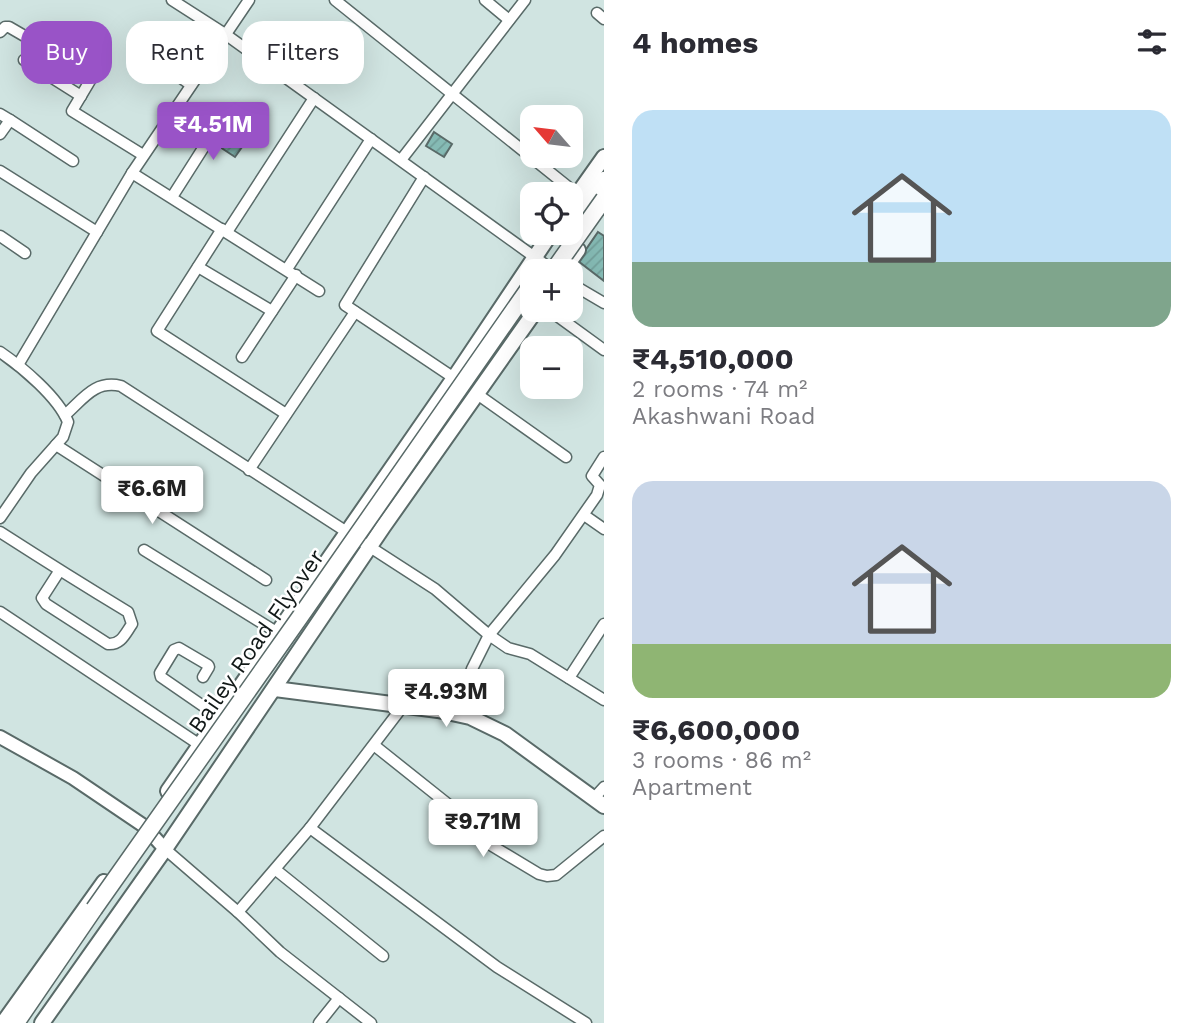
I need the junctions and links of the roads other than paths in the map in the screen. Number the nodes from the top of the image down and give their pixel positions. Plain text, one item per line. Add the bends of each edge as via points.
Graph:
1 (172, 0) edge
2 (249, 0) edge
3 (335, 0) edge
4 (485, 0) edge
5 (525, 0) edge
6 (509, 20) junction
7 (205, 21) edge
8 (228, 30) edge
9 (0, 32) edge
10 (21, 34) edge
11 (228, 36) edge
12 (62, 84) edge
13 (88, 84) edge
14 (191, 85) edge
15 (451, 94) junction
16 (81, 96) junction
17 (314, 98) junction
18 (228, 109) dead end
19 (0, 114) edge
20 (10, 120) junction
21 (0, 134) edge
22 (372, 139) junction
23 (143, 155) junction
24 (604, 157) edge
25 (401, 160) junction
26 (72, 161) dead end
27 (0, 171) edge
28 (132, 173) junction
29 (425, 177) junction
30 (604, 180) edge
31 (553, 182) edge
32 (583, 187) edge
33 (172, 197) junction
34 (604, 199) edge
35 (583, 210) edge
36 (604, 211) edge
37 (225, 231) junction
38 (97, 232) junction
39 (0, 236) edge
40 (556, 245) edge
41 (25, 253) dead end
42 (532, 259) edge
43 (543, 259) edge
44 (562, 259) edge
45 (571, 259) edge
46 (198, 267) junction
47 (291, 272) junction
48 (520, 288) edge
49 (319, 291) dead end
50 (583, 291) edge
51 (520, 301) edge
52 (604, 303) edge
53 (272, 311) junction
54 (355, 312) junction
55 (520, 319) edge
56 (528, 322) edge
57 (565, 322) edge
58 (604, 351) edge
59 (0, 352) edge
60 (242, 357) dead end
61 (18, 365) junction
62 (454, 378) junction
63 (477, 394) junction
64 (286, 414) junction
65 (65, 415) junction
66 (56, 444) junction
67 (566, 457) dead end
68 (604, 457) edge
69 (249, 470) junction
70 (584, 515) junction
71 (0, 518) edge
72 (604, 529) edge
73 (0, 532) edge
74 (347, 534) junction
75 (369, 548) junction
76 (144, 550) dead end
77 (60, 570) junction
78 (266, 580) dead end
79 (0, 612) edge
80 (604, 625) edge
81 (278, 633) junction
82 (489, 635) junction
83 (600, 640) edge
84 (262, 655) junction
85 (286, 672) junction
86 (203, 677) dead end
87 (569, 678) junction
88 (275, 689) junction
89 (604, 700) edge
90 (403, 706) junction
91 (223, 711) junction
92 (456, 713) junction
93 (251, 724) junction
94 (0, 737) edge
95 (200, 745) junction
96 (375, 746) junction
97 (601, 797) edge
98 (144, 826) junction
99 (310, 828) junction
100 (604, 836) edge
101 (165, 849) junction
102 (276, 870) junction
103 (98, 911) junction
104 (238, 912) junction
105 (383, 956) dead end
106 (339, 998) junction
107 (3, 1023) edge
108 (16, 1023) edge
109 (26, 1023) edge
110 (42, 1023) edge
111 (319, 1023) edge
112 (371, 1023) edge
113 (586, 1023) edge

1 - 7 street
2 - 8 street
3 - 15 street
4 - 6 street
5 - 6 street
6 - 15 street
9 - 10 street via 9,27
11 - 17 street
12 - 16 street
13 - 16 street
14 - 23 street
15 - 25 street
15 - 31 street
16 - 23 street via 72,111
17 - 22 street
17 - 37 street
18 - 33 street
19 - 20 street
20 - 21 street
20 - 26 street
22 - 25 street
22 - 47 street
23 - 28 street
24 - 32 main road
25 - 29 street
27 - 38 street
28 - 33 street
28 - 38 street
29 - 42 street
29 - 54 street via 346,302
30 - 35 highway
33 - 37 street
34 - 44 highway, bridge
36 - 45 main road
37 - 46 street
37 - 47 street
38 - 61 street
39 - 41 street
40 - 43 highway
46 - 53 street
46 - 64 street via 157,331
47 - 49 street
47 - 53 street
48 - 62 main road
50 - 52 street
51 - 103 highway, Bailey Road Flyover, bridge
53 - 60 street
54 - 62 street
54 - 64 street
55 - 103 highway, Bailey Road Flyover
56 - 63 main road
57 - 58 street
59 - 61 street
61 - 65 street
62 - 74 main road
63 - 67 street
63 - 75 main road
64 - 69 street
65 - 66 street via 68,427
65 - 69 street via 99,385 121,386
66 - 71 street
66 - 78 street
68 - 70 street via 592,476 599,491
69 - 74 street
70 - 72 street
70 - 82 street
73 - 77 street
74 - 75 street
74 - 81 main road
75 - 82 street via 435,589
75 - 85 main road
76 - 81 street
77 - 77 street via 128,612 132,624 121,641 108,644 46,604 41,598
79 - 95 street
80 - 83 street
81 - 84 main road
82 - 87 street via 510,649 530,653
82 - 92 street
83 - 87 street
84 - 85 main road
84 - 91 main road
85 - 88 main road
86 - 91 street via 208,665 179,648 160,673
87 - 89 street
88 - 90 main road
88 - 93 main road
90 - 92 main road
90 - 96 street
91 - 93 main road
91 - 95 main road
92 - 97 main road via 505,734
93 - 101 main road
94 - 98 street via 73,778
95 - 98 main road
96 - 99 street
96 - 100 street via 489,844 539,874 556,875
98 - 101 street
98 - 107 main road
99 - 102 street
99 - 113 street via 497,967
101 - 104 street
101 - 110 main road
102 - 104 street
102 - 105 street
103 - 108 highway, Bailey Road Flyover
103 - 109 highway, Bailey Road Flyover
104 - 106 street
106 - 111 street
106 - 112 street

